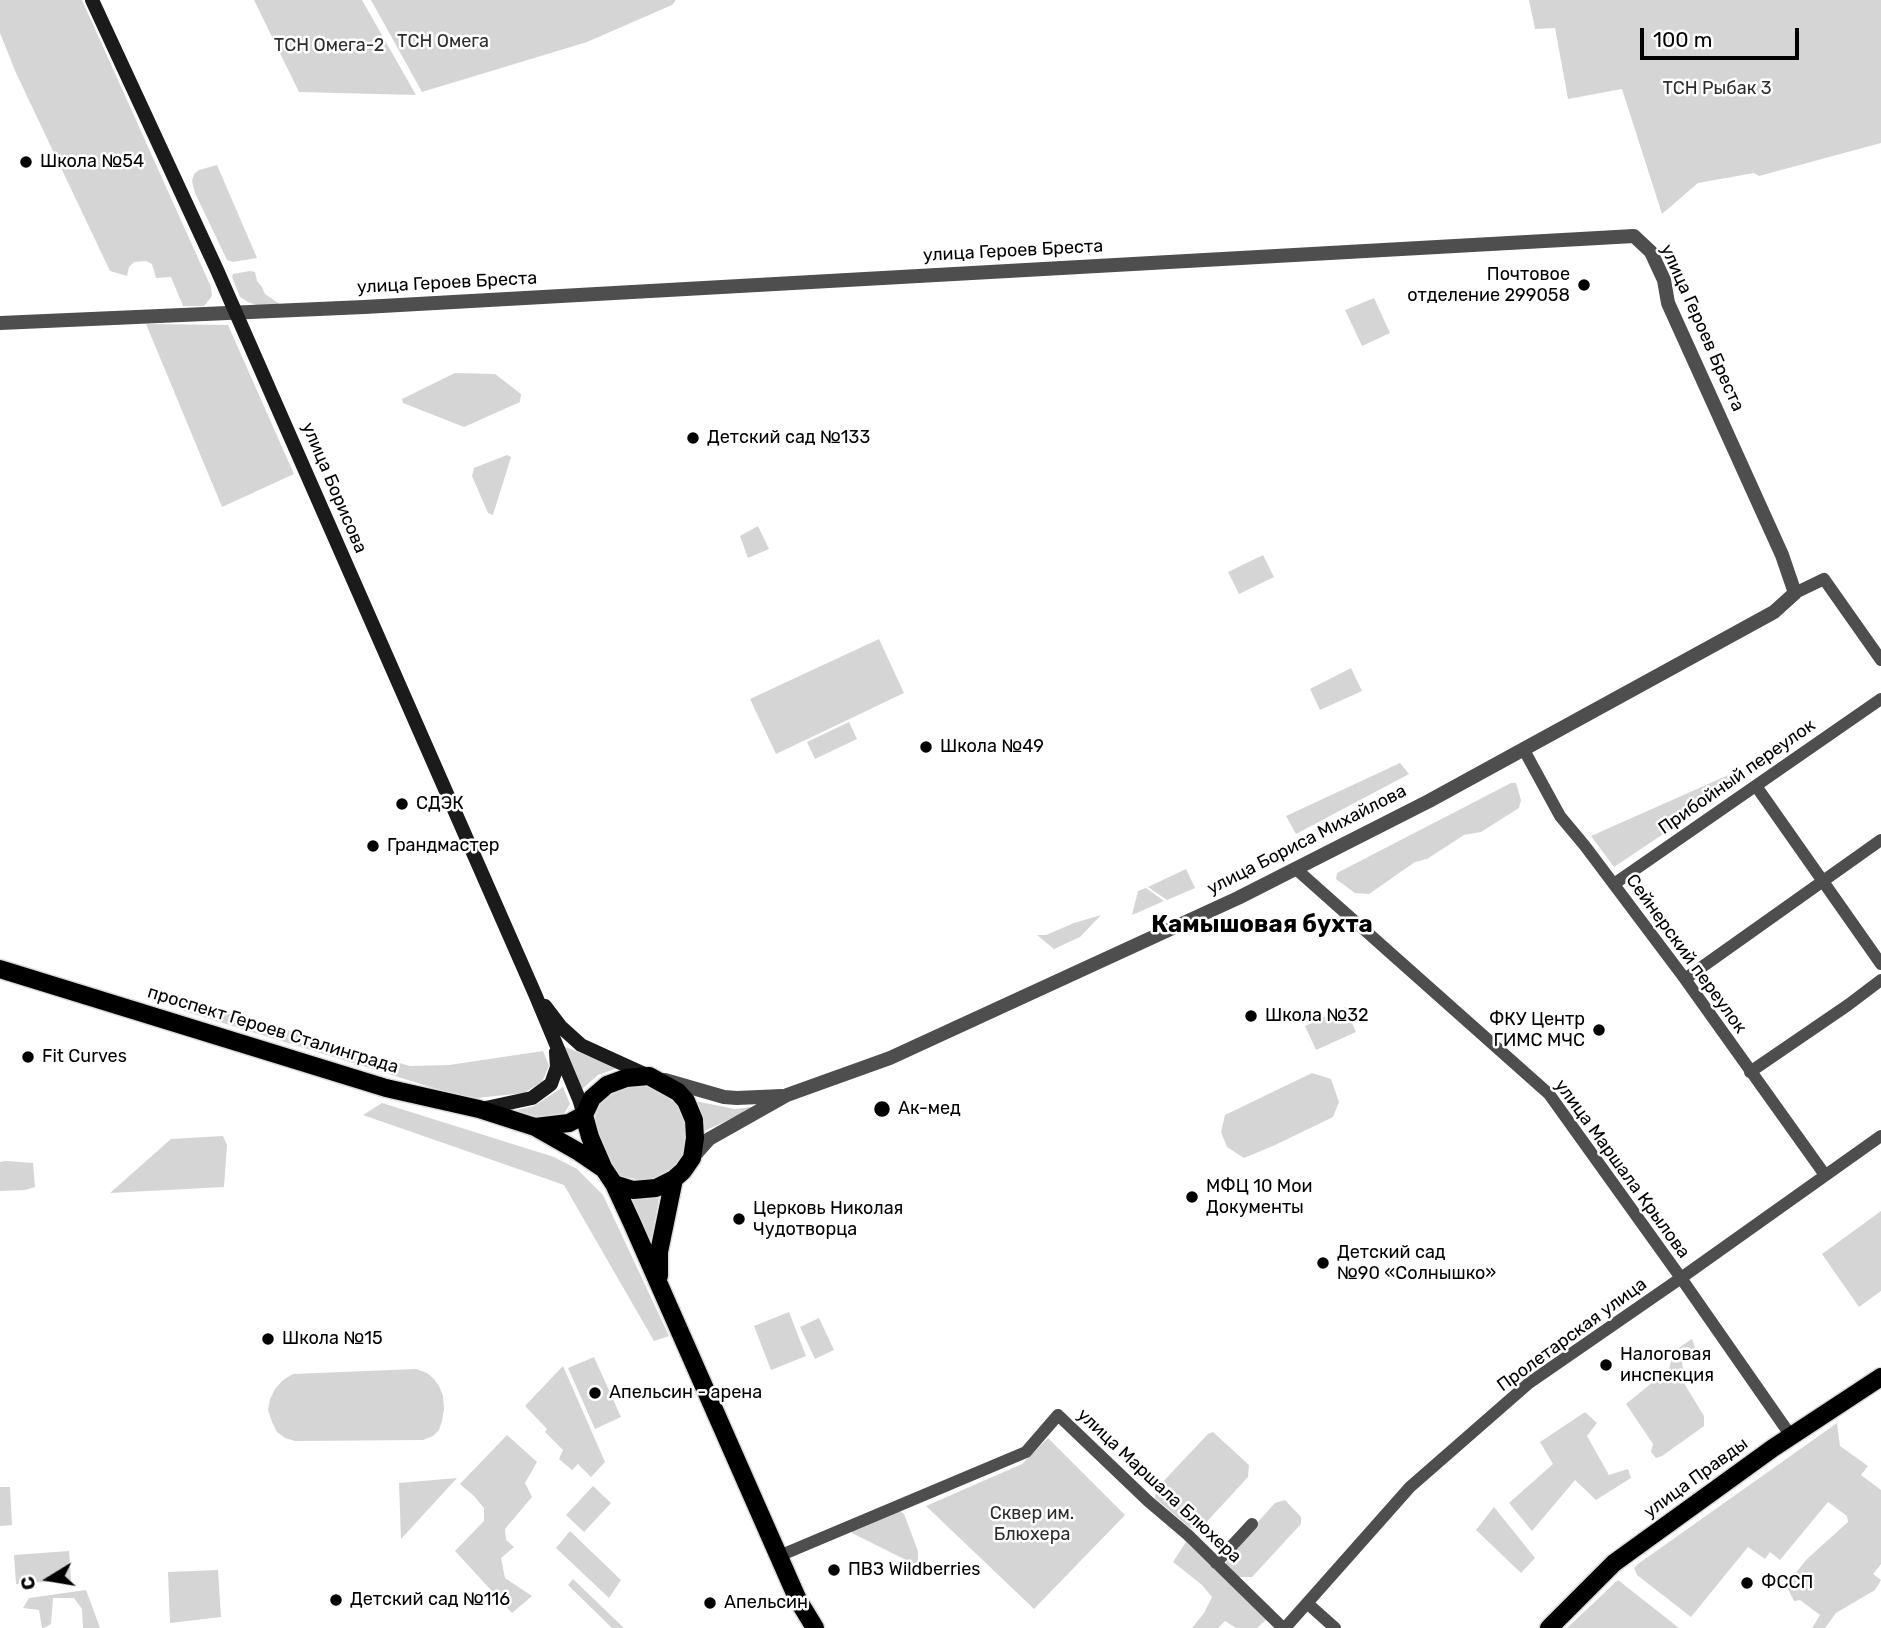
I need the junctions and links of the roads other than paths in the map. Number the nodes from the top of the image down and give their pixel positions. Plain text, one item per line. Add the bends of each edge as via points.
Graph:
1 (92, 0) edge
2 (235, 313) junction
3 (0, 323) edge
4 (1795, 593) junction
5 (1881, 660) edge
6 (1881, 699) edge
7 (1524, 750) junction
8 (1756, 786) junction
9 (1881, 840) edge
10 (1296, 869) junction
11 (1824, 881) junction
12 (1614, 884) junction
13 (1881, 964) edge
14 (0, 969) edge
15 (1685, 979) junction
16 (1881, 980) edge
17 (535, 994) junction
18 (555, 1043) junction
19 (1751, 1072) junction
20 (649, 1076) junction
21 (787, 1096) junction
22 (479, 1109) junction
23 (584, 1115) junction
24 (535, 1128) junction
25 (1881, 1136) edge
26 (692, 1158) junction
27 (1825, 1175) junction
28 (609, 1177) junction
29 (674, 1179) junction
30 (1681, 1278) junction
31 (659, 1283) junction
32 (1881, 1377) edge
33 (1791, 1436) junction
34 (1251, 1524) dead end
35 (779, 1556) junction
36 (1216, 1563) junction
37 (1307, 1603) junction
38 (815, 1628) edge
39 (1284, 1628) edge
40 (1335, 1628) edge
41 (1549, 1628) edge

1 - 2 main road, улица Борисова
2 - 3 street, улица Героев Бреста
2 - 4 street, улица Героев Бреста via 1634,236 1651,252 1668,303
2 - 17 main road, улица Борисова
4 - 5 street, улица Бориса Михайлова via 1824,579
4 - 7 street, улица Бориса Михайлова via 1774,612
6 - 8 street, Прибойный переулок
7 - 10 street, улица Бориса Михайлова
7 - 12 street, Сейнерский переулок via 1560,816
8 - 11 street
8 - 12 street, Прибойный переулок
9 - 11 street
10 - 21 street, улица Бориса Михайлова via 890,1058
10 - 30 street, улица Маршала Крылова via 1549,1094
11 - 13 street
11 - 15 street
12 - 15 street, Сейнерский переулок
14 - 22 main road, проспект Героев Сталинграда via 386,1088
15 - 19 street, Сейнерский переулок
16 - 19 street
17 - 18 main road, улица Борисова
17 - 20 main road, улица Борисова via 581,1045
18 - 22 main road via 557,1067 551,1084 532,1098
18 - 23 main road, улица Борисова
19 - 27 street, Сейнерский переулок
20 - 21 street, улица Бориса Михайлова via 724,1097
20 - 23 main road via 607,1085 592,1098
20 - 26 main road via 686,1101 694,1120
21 - 26 street, улица Бориса Михайлова via 709,1139
22 - 24 main road, проспект Героев Сталинграда
23 - 24 main road, проспект Героев Сталинграда via 569,1123
23 - 28 main road
24 - 28 main road, проспект Героев Сталинграда via 586,1156
25 - 27 street, Пролетарская улица
26 - 29 main road
27 - 30 street, Пролетарская улица
28 - 29 main road via 633,1190 656,1188
28 - 31 main road
29 - 31 main road via 659,1252
30 - 33 street, улица Маршала Крылова
30 - 37 street, Пролетарская улица via 1529,1383 1410,1487
31 - 35 main road
32 - 33 main road, улица Правды
33 - 41 main road, улица Правды via 1614,1563
34 - 36 street
35 - 36 street, улица Маршала Блюхера via 1026,1452 1058,1415
35 - 38 main road
36 - 39 street, улица Маршала Блюхера
37 - 39 street, Пролетарская улица
37 - 40 street

